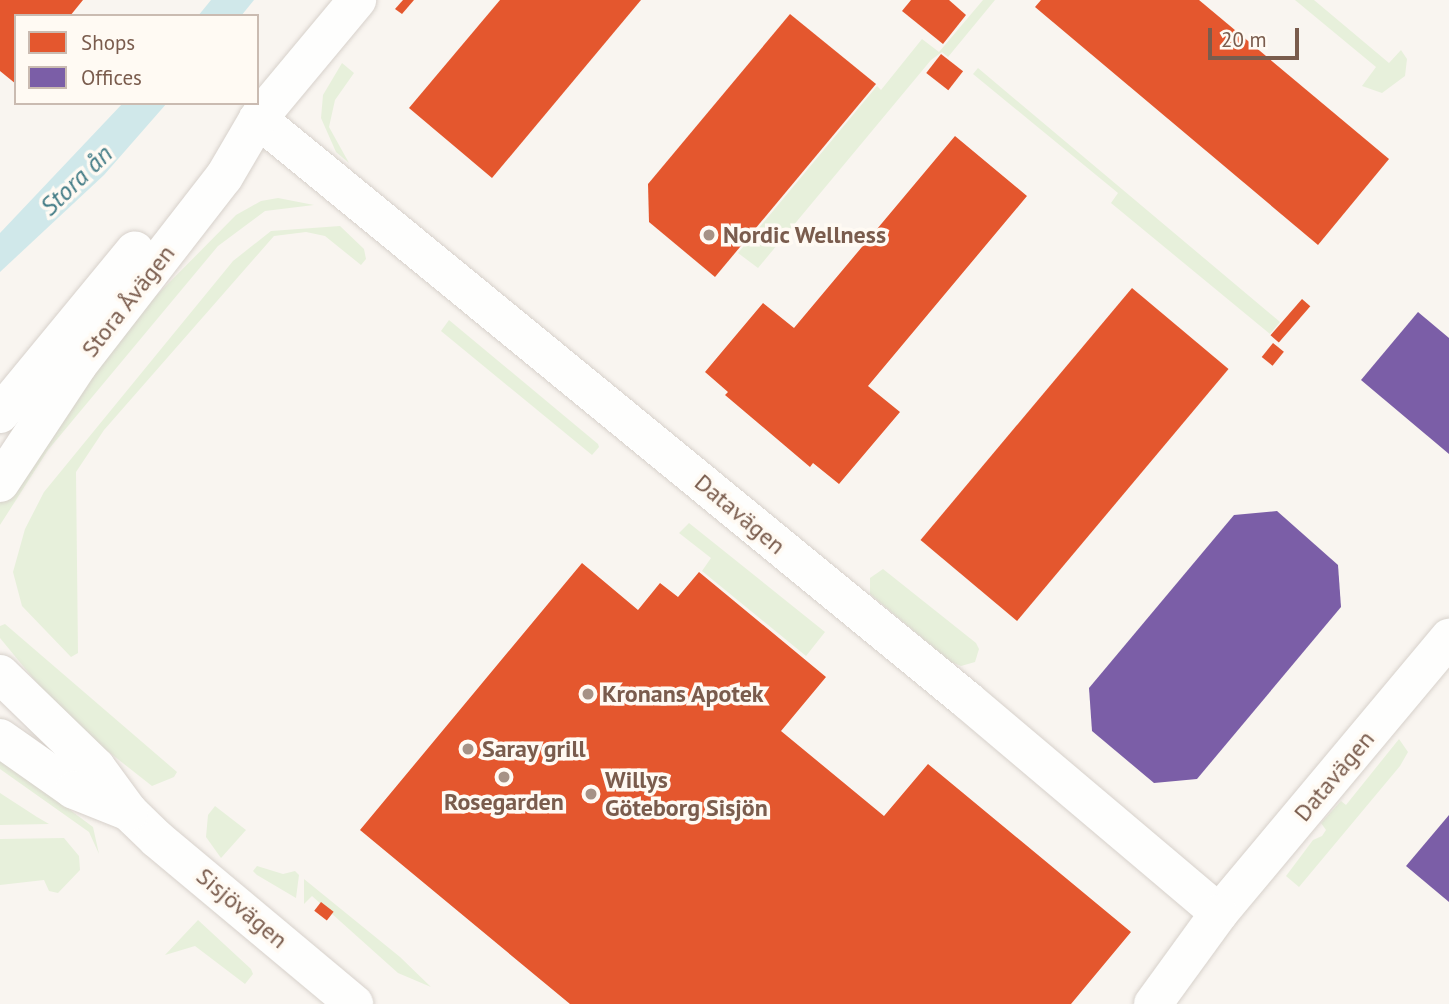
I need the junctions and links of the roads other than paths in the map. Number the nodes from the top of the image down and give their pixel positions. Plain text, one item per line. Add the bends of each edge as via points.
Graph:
1 (357, 0) edge
2 (258, 119) junction
3 (0, 414) edge
4 (0, 484) edge
5 (1449, 638) edge
6 (0, 674) edge
7 (0, 738) edge
8 (130, 812) junction
9 (1219, 913) junction
10 (354, 1004) edge
11 (1153, 1004) edge

1 - 2 street, Stora Åvägen
2 - 3 street, Stora Åvägen via 211,160
2 - 4 street, Stora Åvägen via 224,177 78,365
2 - 9 street, Datavägen via 967,700
5 - 9 street, Datavägen
6 - 8 street, Sisjövägen via 96,766
7 - 8 street, Sisjövägen via 74,790
8 - 10 street, Sisjövägen
9 - 11 street, Datavägen

